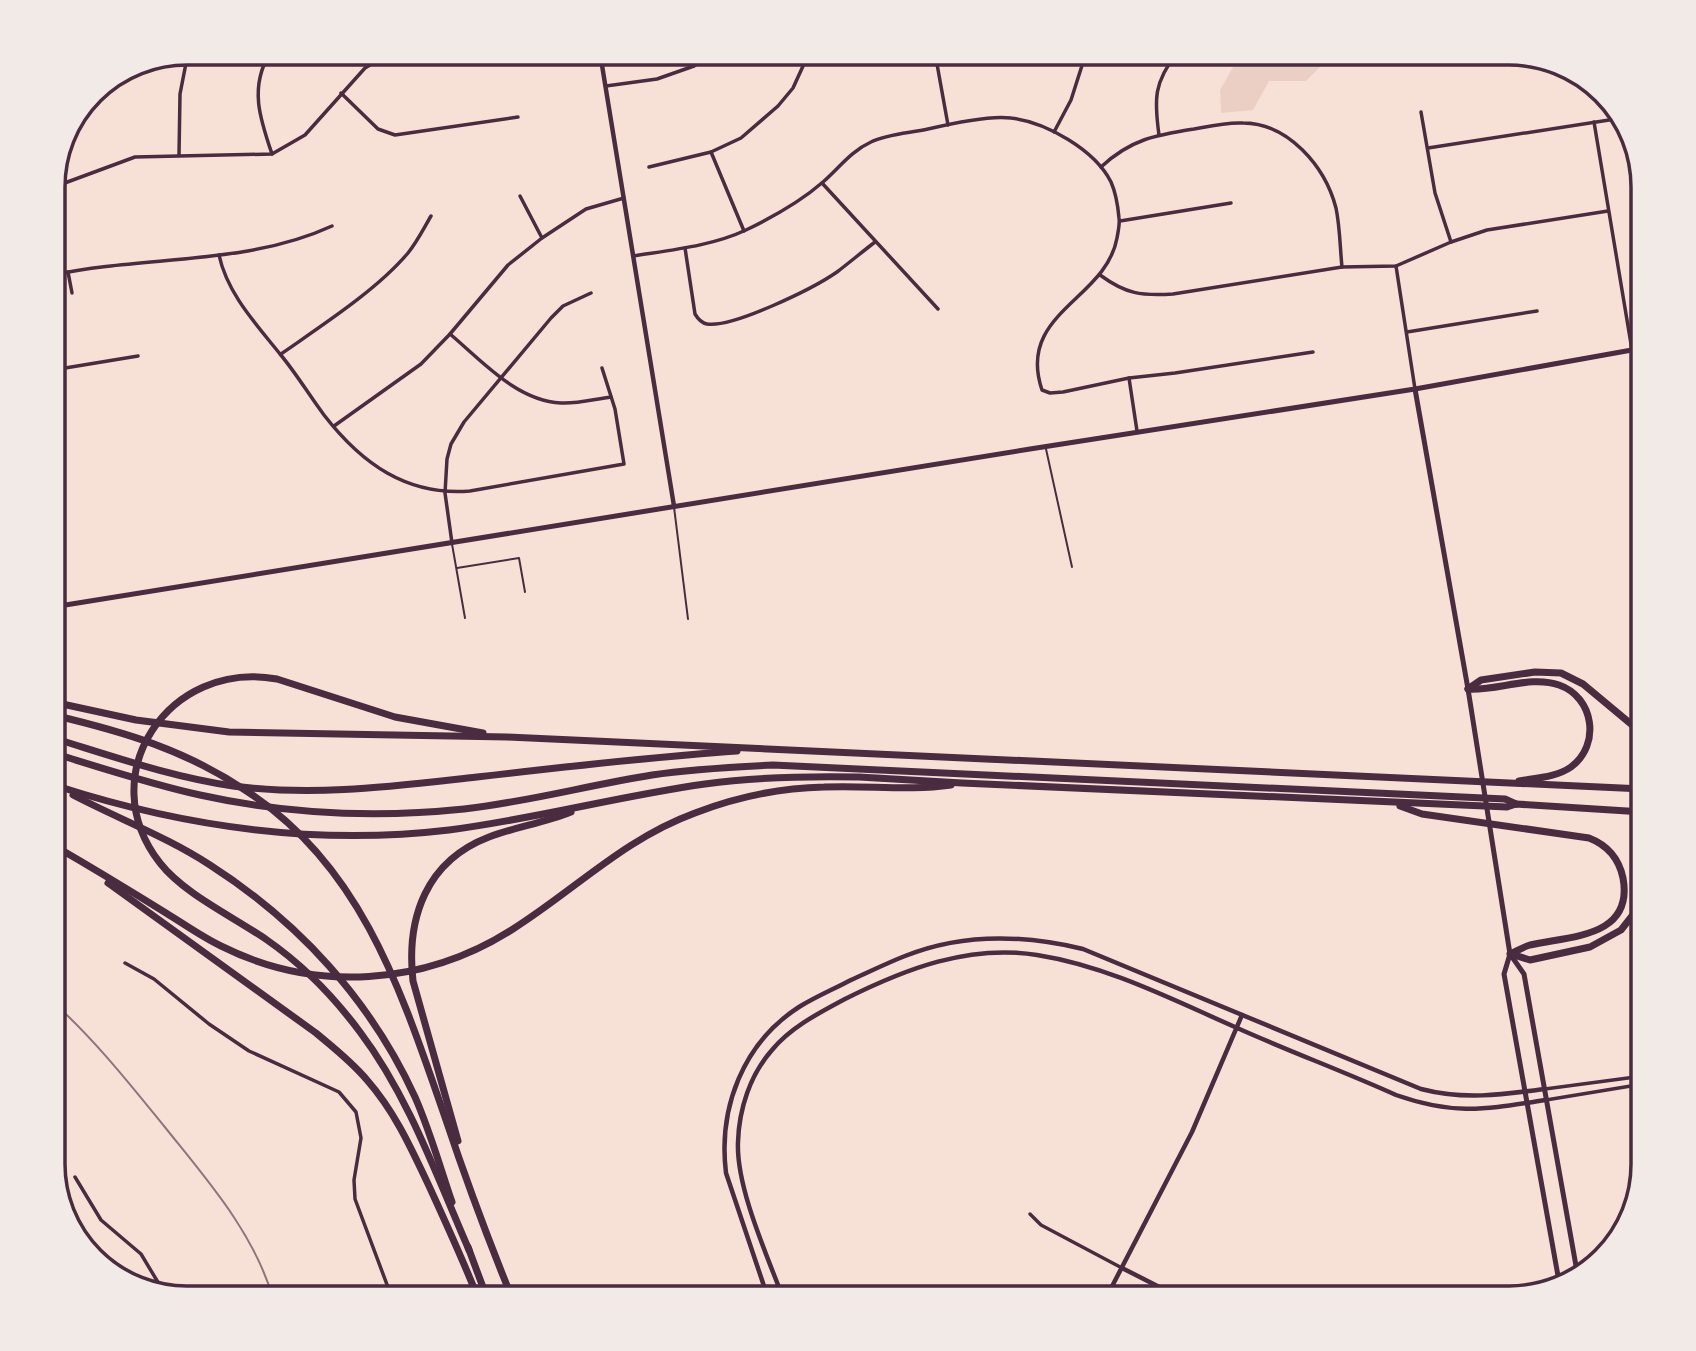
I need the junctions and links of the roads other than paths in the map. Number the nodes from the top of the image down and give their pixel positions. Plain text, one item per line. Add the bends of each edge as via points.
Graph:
1 (186, 65) edge
2 (264, 65) edge
3 (370, 65) edge
4 (602, 65) edge
5 (695, 65) edge
6 (803, 65) edge
7 (937, 65) edge
8 (1082, 65) edge
9 (1169, 65) edge
10 (606, 86) junction
11 (341, 93) junction
12 (1421, 111) dead end
13 (518, 117) dead end
14 (1611, 120) edge
15 (1594, 122) junction
16 (948, 125) junction
17 (1054, 132) junction
18 (1159, 135) junction
19 (1428, 148) junction
20 (711, 152) junction
21 (272, 154) junction
22 (179, 155) junction
23 (649, 167) dead end
24 (1101, 167) junction
25 (65, 183) edge
26 (822, 183) junction
27 (520, 196) dead end
28 (624, 198) junction
29 (1231, 203) dead end
30 (1608, 211) junction
31 (431, 216) dead end
32 (1120, 220) junction
33 (332, 226) dead end
34 (744, 231) junction
35 (542, 238) junction
36 (875, 242) junction
37 (1451, 242) junction
38 (685, 248) junction
39 (219, 255) junction
40 (633, 256) junction
41 (1396, 266) junction
42 (1342, 267) junction
43 (68, 272) junction
44 (65, 273) edge
45 (1100, 275) junction
46 (72, 293) dead end
47 (591, 293) dead end
48 (939, 309) dead end
49 (1538, 311) dead end
50 (1407, 332) junction
51 (450, 334) junction
52 (1631, 344) edge
53 (1631, 350) edge
54 (1313, 352) dead end
55 (281, 354) junction
56 (138, 356) dead end
57 (65, 368) edge
58 (602, 368) dead end
59 (502, 377) junction
60 (1129, 378) junction
61 (1415, 389) junction
62 (612, 397) junction
63 (334, 426) junction
64 (1138, 433) junction
65 (1046, 448) junction
66 (445, 493) junction
67 (674, 506) junction
68 (452, 543) junction
69 (457, 568) junction
70 (1072, 568) dead end
71 (524, 592) dead end
72 (65, 605) edge
73 (466, 618) dead end
74 (688, 619) dead end
75 (1468, 689) junction
76 (65, 705) edge
77 (65, 718) edge
78 (1631, 724) edge
79 (507, 737) junction
80 (65, 742) edge
81 (769, 749) junction
82 (65, 757) edge
83 (962, 783) junction
84 (1502, 783) junction
85 (65, 788) edge
86 (1631, 788) edge
87 (65, 790) edge
88 (1463, 801) junction
89 (1392, 803) junction
90 (589, 805) junction
91 (1631, 811) edge
92 (65, 852) edge
93 (71, 856) junction
94 (1631, 917) edge
95 (1510, 954) junction
96 (125, 963) dead end
97 (1242, 1015) junction
98 (1236, 1028) junction
99 (1631, 1078) edge
100 (1631, 1086) edge
101 (1544, 1089) junction
102 (1525, 1092) junction
103 (1546, 1100) junction
104 (1527, 1102) junction
105 (75, 1177) dead end
106 (1030, 1214) dead end
107 (479, 1216) junction
108 (469, 1250) junction
109 (1576, 1266) edge
110 (1122, 1268) junction
111 (1558, 1276) edge
112 (159, 1283) edge
113 (388, 1286) edge
114 (473, 1286) edge
115 (482, 1286) edge
116 (507, 1286) edge
117 (764, 1286) edge
118 (779, 1286) edge
119 (1112, 1286) edge
120 (1157, 1286) edge

1 - 22 street
2 - 21 street via 257,97
3 - 11 street
4 - 10 street
5 - 10 street via 657,79
6 - 20 street via 778,106 741,138
7 - 16 street
8 - 17 street via 1072,100
9 - 18 street via 1156,96
10 - 28 street
11 - 13 street via 378,129 395,135
11 - 21 street via 305,135
12 - 19 street
14 - 15 street
15 - 19 street
15 - 30 street
16 - 17 street via 1008,117
16 - 26 street via 874,140
17 - 24 street
18 - 24 street via 1126,147
18 - 42 street via 1242,123 1263,125 1295,143 1332,194
19 - 37 street via 1440,215
20 - 23 street
20 - 34 street
21 - 22 street
22 - 25 street via 135,157
24 - 32 street via 1112,184
26 - 34 street
26 - 36 street
27 - 35 street
28 - 35 street via 586,209
28 - 40 street
29 - 32 street
30 - 37 street via 1487,230
30 - 52 street
31 - 55 street via 393,270
32 - 45 street via 1114,252
33 - 39 street via 276,246
34 - 38 street
35 - 51 street via 508,265
36 - 38 street via 805,291 732,320 707,324 695,314
36 - 48 street
37 - 41 street
38 - 40 street
39 - 43 street
39 - 55 street via 230,287
40 - 67 street
41 - 42 street
41 - 50 street
42 - 45 street via 1150,295 1118,288
43 - 44 street
43 - 46 street
45 - 60 street via 1052,321 1042,339 1036,374 1042,390 1050,393
47 - 59 street via 563,306
49 - 50 street
50 - 61 street
51 - 59 street
51 - 63 street via 421,364
53 - 61 main road
54 - 60 street
55 - 63 street
56 - 57 street
58 - 62 street
59 - 62 street via 530,396 561,404
59 - 66 street via 451,444
60 - 64 street
61 - 64 main road
61 - 75 main road
62 - 66 street via 624,464
63 - 66 street via 384,471 413,486
64 - 65 main road
65 - 67 main road
65 - 70 lane
66 - 68 street
67 - 68 main road
67 - 74 lane
68 - 69 lane
68 - 72 main road
69 - 71 lane via 519,558
69 - 73 lane
75 - 78 highway via 1481,680 1561,673 1583,684
75 - 84 highway via 1548,682 1576,695 1588,714 1587,746 1573,765 1551,775
75 - 95 main road
76 - 79 highway via 229,732
77 - 107 highway via 133,735 205,766 249,792 315,849 373,931 409,1013
79 - 81 highway
79 - 108 highway via 395,717 262,677 221,680 181,698 162,716 150,733 135,779 140,825 159,862 183,886 292,959 323,987 362,1034 404,1104
80 - 81 highway via 234,786 296,791 365,789
81 - 84 highway
82 - 88 highway via 203,795 320,811 464,808 677,772 773,765
83 - 89 highway
83 - 90 highway via 774,777 696,785
83 - 93 highway via 925,789 803,788 709,808 634,842 489,944 397,974 347,978 306,974 254,960 202,936
84 - 86 highway
85 - 90 highway via 194,823 335,836 449,830
87 - 108 highway via 210,865 278,915 332,968 376,1026 410,1088
88 - 89 highway
88 - 91 highway
89 - 95 highway via 1422,814 1563,833 1596,841 1608,849 1621,870 1625,890 1605,927
90 - 107 highway via 486,838 464,850 436,875 415,917 410,957 413,981
92 - 93 highway
93 - 114 highway via 316,1033 367,1079 405,1135
94 - 95 highway via 1621,930 1590,947 1530,960
95 - 101 main road via 1524,974
95 - 102 main road via 1504,974
96 - 113 street via 154,979 250,1051 339,1092 356,1112 361,1138 355,1199
97 - 98 street
97 - 102 street via 1430,1091 1478,1097
97 - 117 street via 1083,949 1048,941 985,939 906,955 800,1007 750,1053 726,1121 723,1152 730,1192
98 - 104 street via 1429,1106 1484,1109
98 - 110 street via 1192,1132
98 - 118 street via 1089,965 1035,954 943,959 892,976 821,1012 773,1048 753,1079 739,1126 744,1189
99 - 101 street
100 - 103 street
101 - 102 street
101 - 103 main road
102 - 104 main road
103 - 104 street
103 - 109 main road
104 - 111 main road
105 - 112 street via 101,1220 141,1254
106 - 110 street via 1041,1225
107 - 116 highway
108 - 115 highway
110 - 119 street
110 - 120 street

